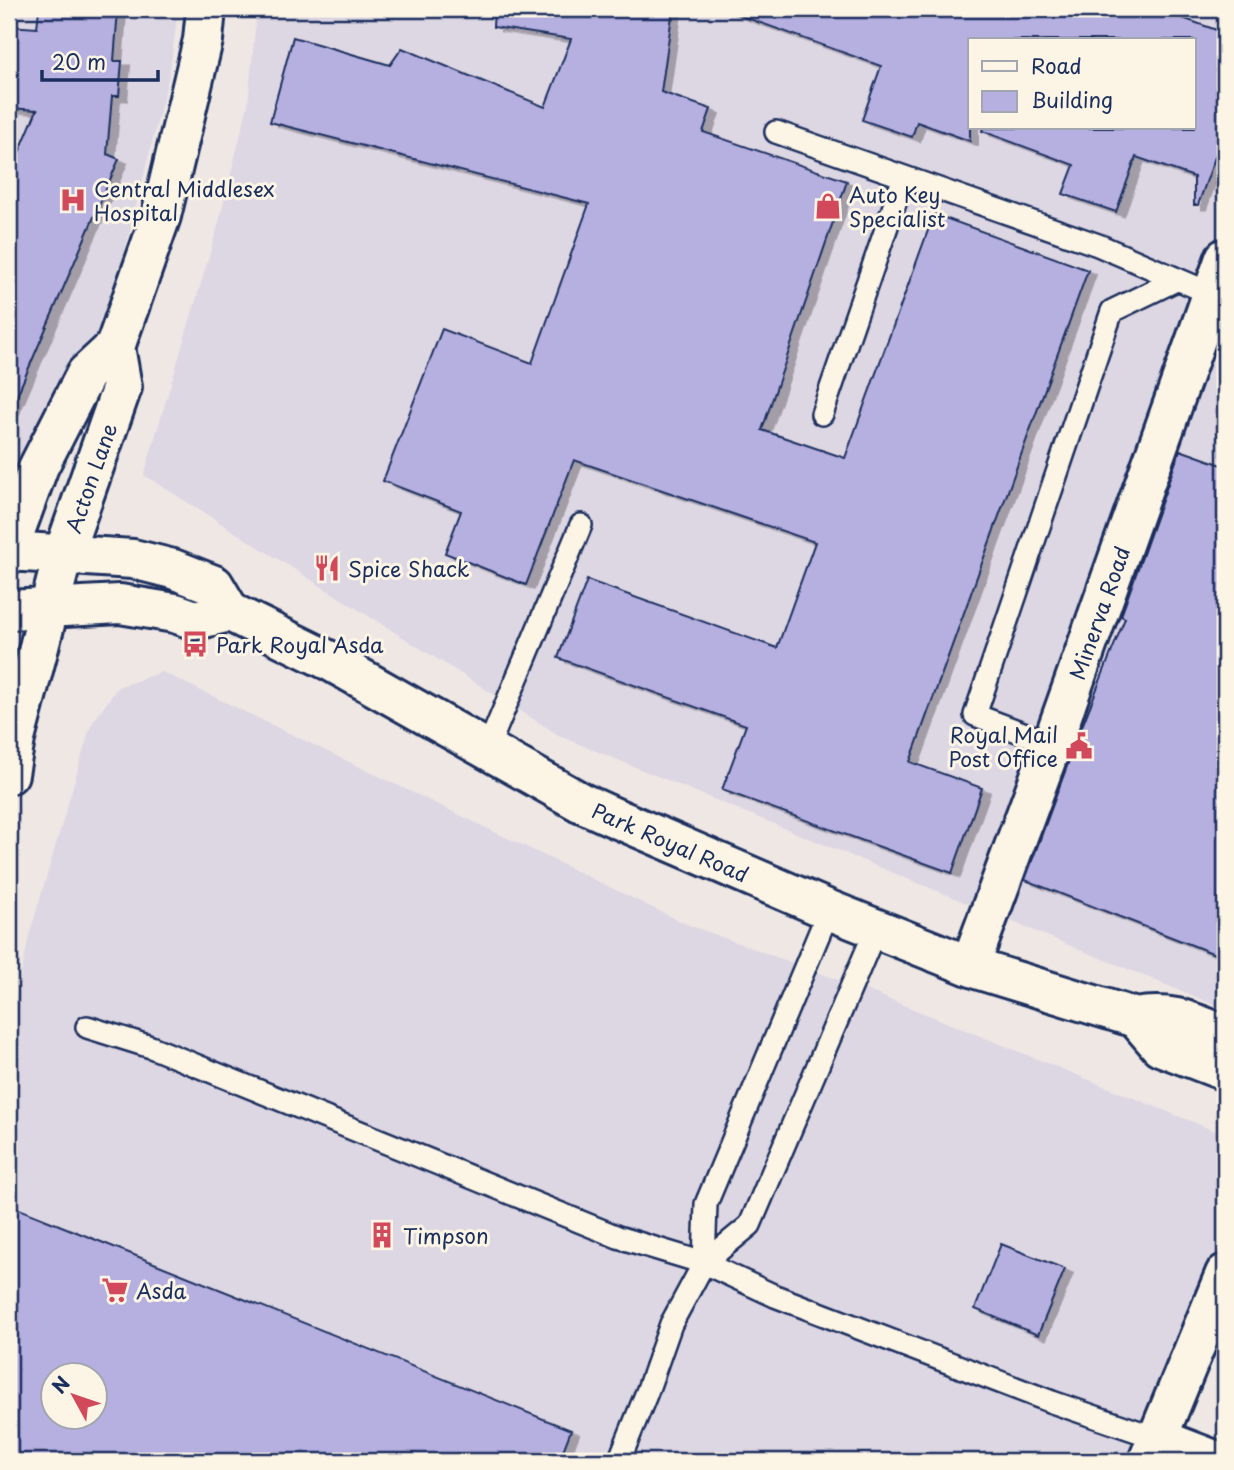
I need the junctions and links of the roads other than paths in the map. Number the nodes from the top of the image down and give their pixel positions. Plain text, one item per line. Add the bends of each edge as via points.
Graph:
1 (206, 9) edge
2 (776, 132) dead end
3 (904, 177) junction
4 (1225, 258) edge
5 (1176, 280) junction
6 (1212, 293) junction
7 (115, 347) junction
8 (822, 414) dead end
9 (581, 525) dead end
10 (9, 549) edge
11 (63, 555) junction
12 (49, 607) junction
13 (9, 610) edge
14 (230, 612) junction
15 (1052, 744) junction
16 (487, 750) junction
17 (9, 774) edge
18 (829, 910) junction
19 (876, 929) junction
20 (970, 966) junction
21 (1136, 1018) junction
22 (87, 1027) dead end
23 (1225, 1035) edge
24 (1225, 1071) edge
25 (704, 1263) junction
26 (1225, 1274) edge
27 (1152, 1450) edge
28 (619, 1461) edge
29 (1217, 1461) edge

1 - 7 main road, Acton Lane via 203,40 161,216
2 - 3 lane
3 - 5 lane via 1098,245
3 - 8 lane
4 - 6 main road, Minerva Road
5 - 6 lane
5 - 15 lane via 1112,311 975,715
6 - 15 main road, Minerva Road
7 - 10 main road, Acton Lane via 86,374 39,466
7 - 11 main road, Acton Lane via 122,387
9 - 16 lane
10 - 11 main road, Park Royal Road
11 - 12 main road, Acton Lane
11 - 14 main road, Park Royal Road via 133,559 173,569 214,585
12 - 13 main road
12 - 14 main road via 120,604 195,620
12 - 17 main road, Acton Lane
14 - 16 main road, Park Royal Road via 332,662
15 - 20 main road, Minerva Road
16 - 18 main road, Park Royal Road via 580,802
18 - 19 main road, Park Royal Road
18 - 25 lane via 706,1204
19 - 20 main road, Park Royal Road
19 - 25 lane via 750,1225
20 - 21 main road, Park Royal Road
21 - 23 main road, Park Royal Road via 1173,1016
21 - 24 main road via 1160,1046
22 - 25 lane via 151,1047 618,1237
25 - 27 lane via 787,1301 1052,1402
25 - 28 lane via 671,1324
26 - 27 main road
27 - 29 main road

